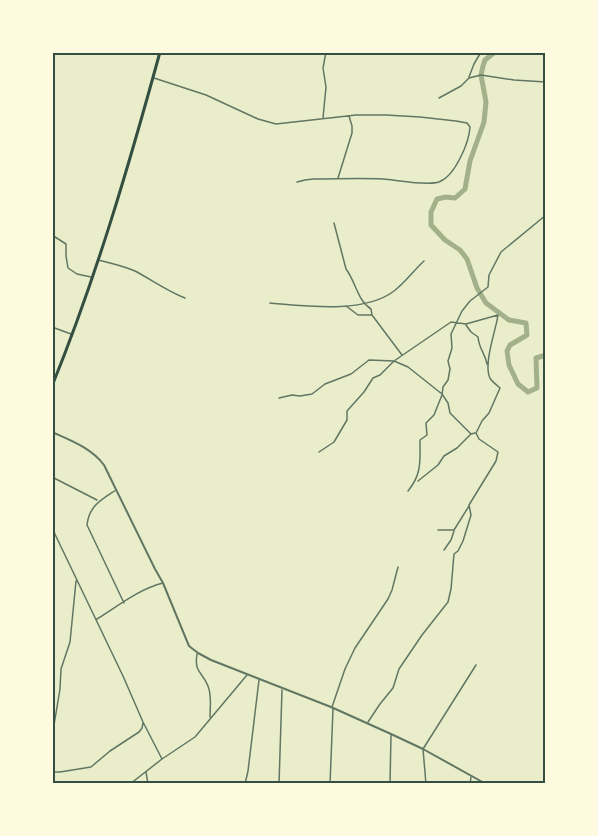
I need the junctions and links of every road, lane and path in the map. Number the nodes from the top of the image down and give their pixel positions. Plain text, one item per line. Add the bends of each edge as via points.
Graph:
1 (160, 52) edge
2 (326, 52) edge
3 (481, 52) edge
4 (153, 78) junction
5 (469, 78) junction
6 (546, 82) edge
7 (439, 98) dead end
8 (349, 116) junction
9 (323, 118) junction
10 (338, 179) junction
11 (297, 182) dead end
12 (546, 215) edge
13 (334, 223) dead end
14 (52, 235) edge
15 (97, 260) junction
16 (424, 261) dead end
17 (92, 278) junction
18 (185, 298) dead end
19 (270, 303) dead end
20 (363, 304) junction
21 (346, 306) junction
22 (372, 315) junction
23 (458, 323) junction
24 (466, 324) junction
25 (52, 327) edge
26 (72, 334) junction
27 (403, 355) junction
28 (394, 361) junction
29 (488, 366) junction
30 (52, 386) edge
31 (442, 395) junction
32 (279, 398) dead end
33 (52, 432) edge
34 (476, 433) junction
35 (471, 434) junction
36 (319, 452) dead end
37 (52, 477) edge
38 (416, 482) junction
39 (116, 490) junction
40 (408, 491) dead end
41 (99, 501) junction
42 (469, 505) junction
43 (52, 528) edge
44 (438, 530) dead end
45 (454, 530) junction
46 (444, 550) dead end
47 (398, 567) dead end
48 (77, 579) junction
49 (163, 584) junction
50 (124, 603) junction
51 (96, 619) junction
52 (198, 653) junction
53 (477, 665) dead end
54 (247, 674) junction
55 (259, 679) junction
56 (282, 689) junction
57 (332, 708) junction
58 (210, 718) junction
59 (143, 722) junction
60 (366, 723) junction
61 (391, 734) junction
62 (52, 737) edge
63 (423, 749) junction
64 (162, 759) junction
65 (146, 771) junction
66 (52, 772) edge
67 (471, 776) junction
68 (130, 783) edge
69 (148, 783) edge
70 (245, 783) edge
71 (279, 783) edge
72 (330, 783) edge
73 (390, 783) edge
74 (426, 783) edge
75 (470, 783) edge
76 (486, 783) edge

1 - 4 main road
2 - 9 street
3 - 5 street
4 - 9 street via 276,124
4 - 15 main road
5 - 6 street via 481,75
5 - 7 street
8 - 9 street
8 - 10 street via 352,133
8 - 10 street via 456,121 467,123 470,133 462,154 440,182
10 - 11 street
12 - 23 street via 501,252 489,275 488,287 470,301
13 - 20 street via 346,270
14 - 17 street via 66,244 68,268
15 - 17 main road
15 - 18 street via 135,272
16 - 20 street via 395,291
17 - 26 main road
19 - 21 street
20 - 21 street
20 - 22 street via 371,309
21 - 22 street via 358,315
22 - 27 street
23 - 24 street
23 - 27 street via 451,322
23 - 31 street via 451,334 450,369
24 - 29 street via 478,337
24 - 29 street via 498,315
25 - 26 street
26 - 30 main road
27 - 28 street
28 - 31 street
28 - 32 street via 369,360 351,375 325,384 312,394
28 - 36 street via 373,378 347,411 347,420 334,442
29 - 34 street via 490,378 500,388
31 - 35 street via 450,413
31 - 38 street via 426,423 427,435 420,440
33 - 39 street via 96,454
34 - 35 street
34 - 42 street via 478,439 498,452
35 - 38 street
37 - 41 street
38 - 40 street
39 - 41 street
39 - 49 street
41 - 50 street via 90,512 87,525
42 - 45 street
42 - 60 street via 471,515 463,541 454,554 448,602 422,635 399,669 393,688
43 - 48 street
44 - 45 street
45 - 46 street
47 - 57 street via 392,590 351,656
48 - 51 street
48 - 62 street
49 - 50 street via 152,586
49 - 52 street via 189,646
50 - 51 street
51 - 59 street
52 - 54 street
52 - 58 street via 197,668 209,687
53 - 63 street
54 - 55 street
54 - 58 street
55 - 56 street
55 - 70 street
56 - 57 street
56 - 71 street
57 - 60 street
57 - 72 street
58 - 64 street via 195,737
59 - 64 street
59 - 66 street via 139,732 92,767
60 - 61 street
61 - 63 street
61 - 73 street
63 - 67 street
63 - 74 street
64 - 65 street
65 - 68 street
65 - 69 street
67 - 75 street
67 - 76 street

